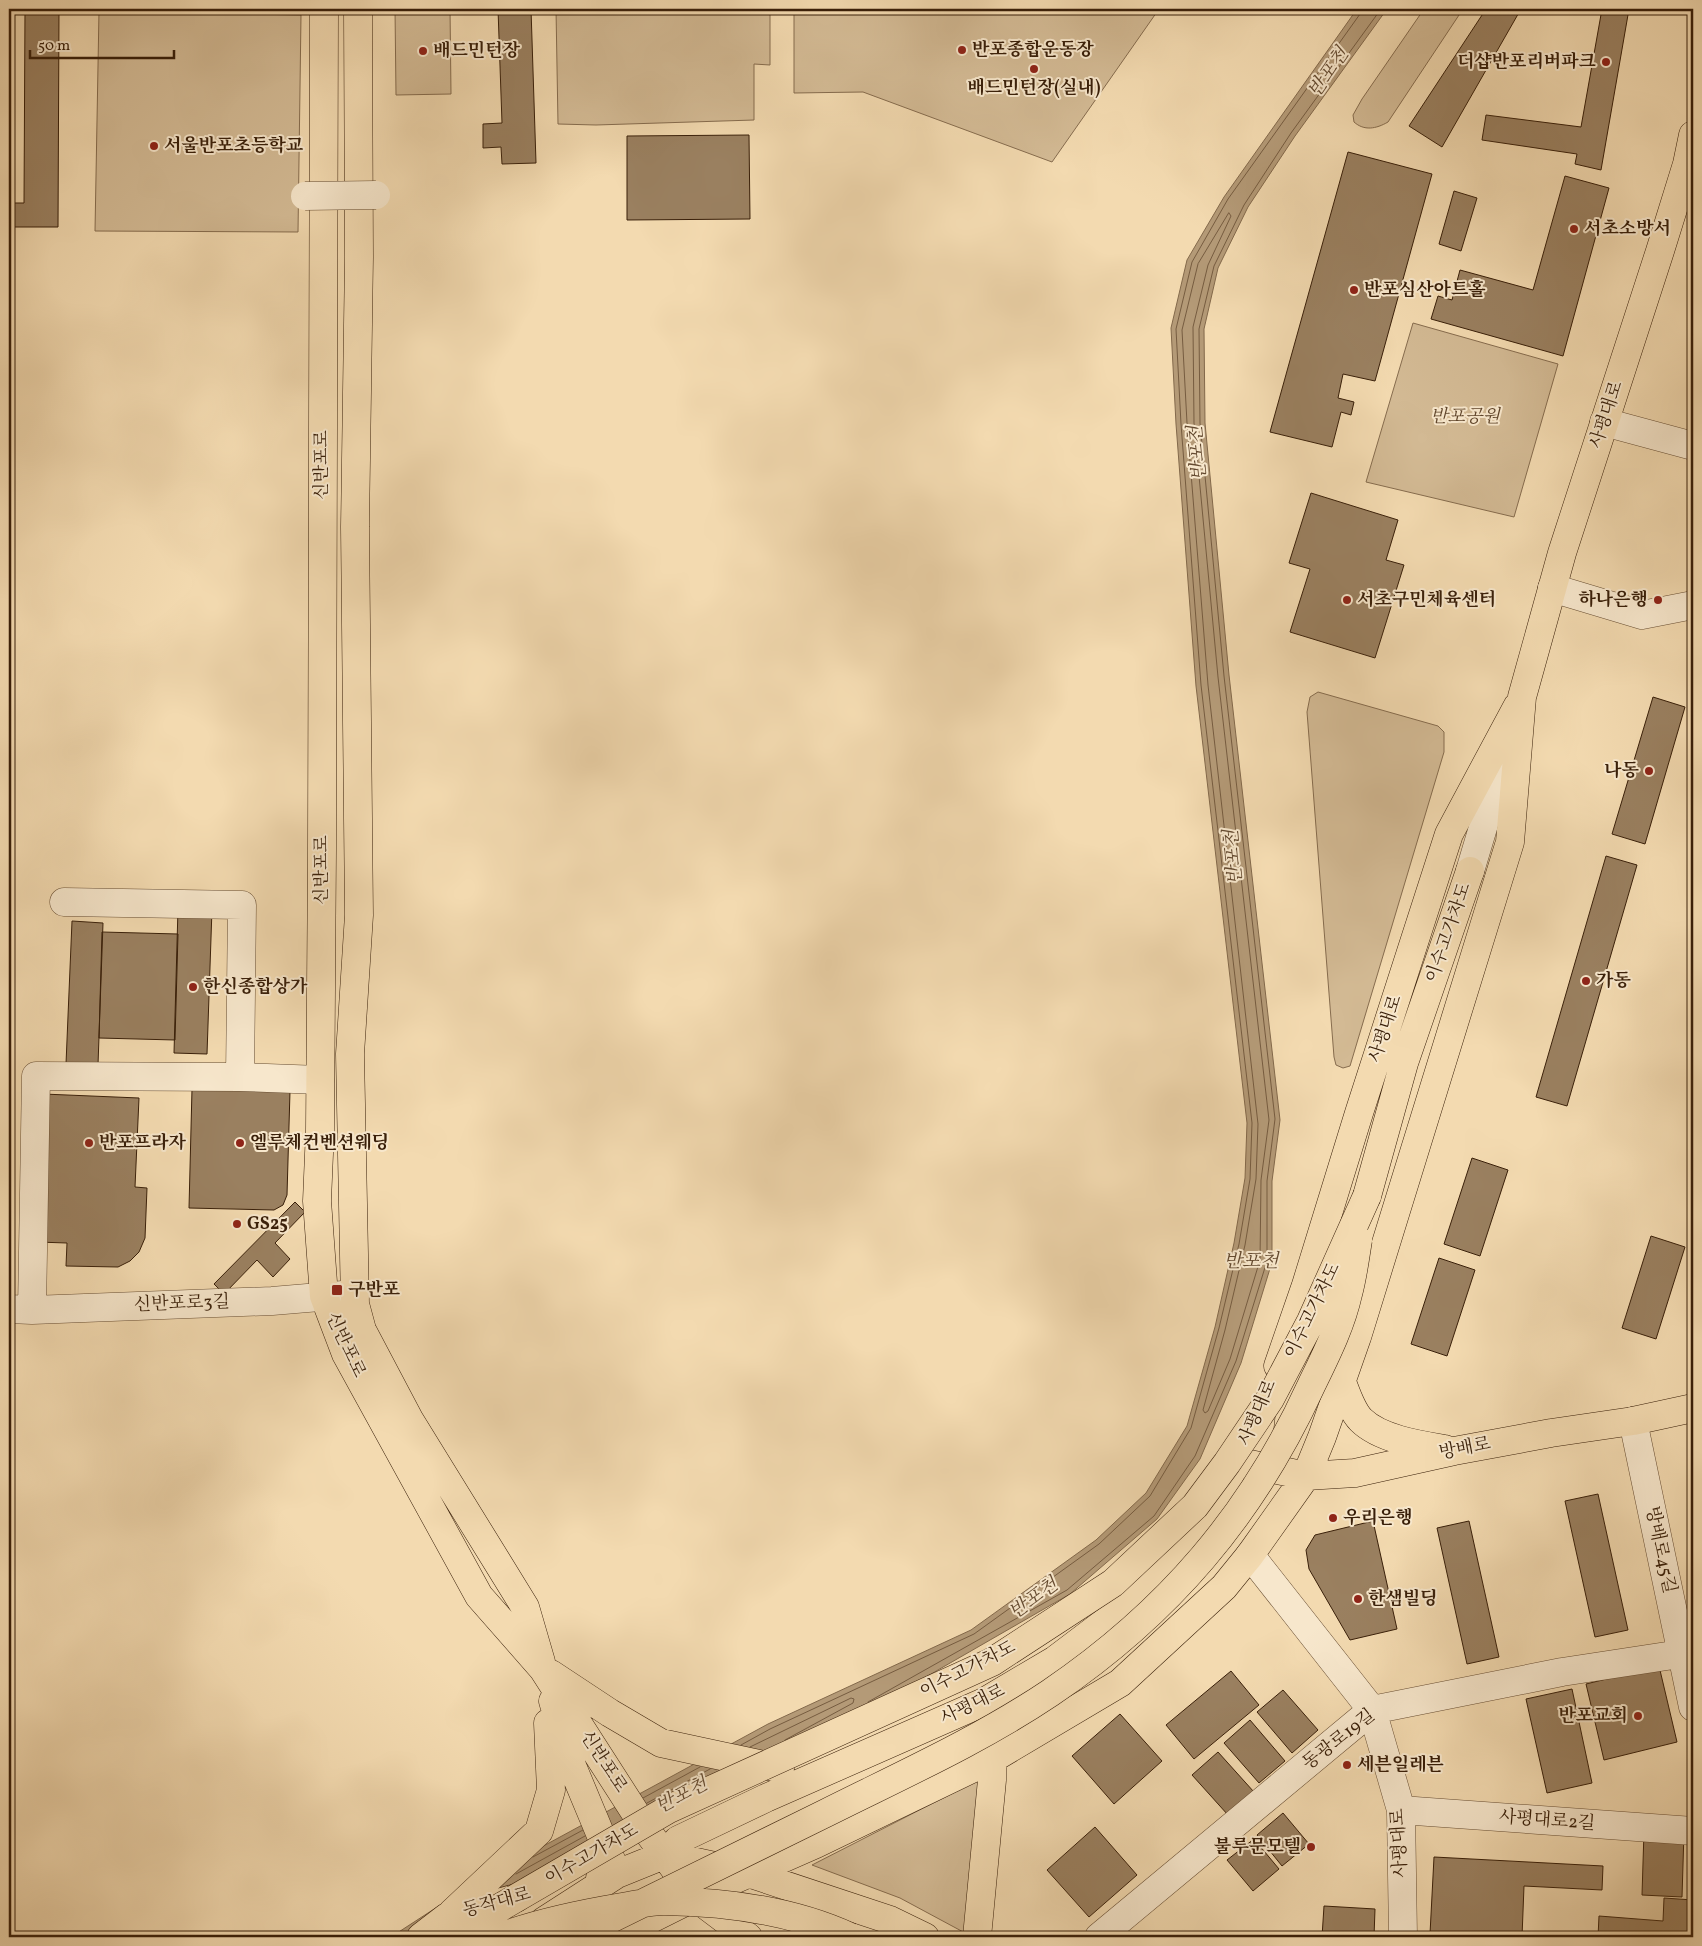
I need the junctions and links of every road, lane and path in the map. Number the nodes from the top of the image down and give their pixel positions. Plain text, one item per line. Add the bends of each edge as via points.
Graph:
1 (324, 9) edge
2 (358, 9) edge
3 (1693, 135) edge
4 (376, 195) dead end
5 (305, 196) dead end
6 (1604, 422) junction
7 (1693, 446) edge
8 (1552, 588) junction
9 (1693, 605) edge
10 (1522, 697) junction
11 (1470, 871) joint
12 (64, 902) dead end
13 (240, 1077) junction
14 (320, 1080) junction
15 (1367, 1196) junction
16 (1306, 1285) junction
17 (355, 1294) junction
18 (324, 1296) junction
19 (21, 1310) edge
20 (1300, 1327) junction
21 (1358, 1337) junction
22 (1342, 1382) junction
23 (1693, 1408) edge
24 (1633, 1421) junction
25 (1454, 1451) junction
26 (1238, 1461) junction
27 (1300, 1475) junction
28 (1250, 1555) junction
29 (1688, 1653) edge
30 (543, 1669) junction
31 (1693, 1707) edge
32 (1372, 1710) junction
33 (992, 1759) junction
34 (824, 1772) junction
35 (1401, 1810) junction
36 (1693, 1831) edge
37 (671, 1848) junction
38 (612, 1863) junction
39 (751, 1874) junction
40 (695, 1898) junction
41 (890, 1920) junction
42 (452, 1927) edge
43 (421, 1937) edge
44 (500, 1937) edge
45 (520, 1937) edge
46 (574, 1937) edge
47 (615, 1937) edge
48 (748, 1937) edge
49 (850, 1937) edge
50 (860, 1937) edge
51 (925, 1937) edge
52 (977, 1937) edge
53 (1100, 1937) edge
54 (1403, 1937) edge

1 - 14 main road, 신반포로
2 - 17 main road, 신반포로 via 355,527 359,915 350,1054
3 - 6 main road, 사평대로 via 1687,164
4 - 5 street, bridge
6 - 7 street
6 - 8 main road, 사평대로
8 - 9 street via 1642,615
8 - 10 main road, 사평대로
10 - 11 street, 사평대로
10 - 16 main road, 사평대로 via 1449,834
10 - 21 main road, 사평대로 via 1510,842
11 - 15 main road, 이수고가차도 via 1404,1063
12 - 13 street via 242,905
13 - 14 street
13 - 19 street via 36,1076
14 - 18 main road, 신반포로 via 317,1202
15 - 42 main road, 이수고가차도, bridge via 1311,1321 1265,1407 1195,1506 1113,1583 992,1662 670,1809 494,1911
15 - 46 main road, 이수고가차도, bridge via 1348,1296 1329,1348 1296,1418 1256,1489 1213,1547 1169,1596 1119,1641 1050,1692 977,1738
16 - 20 main road
16 - 26 main road, 사평대로 via 1277,1370
17 - 18 street, 신반포로3길
17 - 30 main road, 신반포로 via 362,1330 409,1419 525,1607
18 - 19 street, 신반포로3길 via 272,1301
18 - 30 main road, 신반포로 via 346,1354 479,1596
20 - 21 main road via 1302,1347 1309,1360 1319,1365 1333,1366
20 - 27 main road via 1288,1427 1289,1461
21 - 22 main road, 사평대로
22 - 25 main road via 1360,1419 1369,1426 1419,1445
22 - 27 main road, 사평대로
23 - 24 main road, 방배로
24 - 25 main road, 방배로
24 - 29 street, 방배로45길
25 - 27 main road, 방배로 via 1356,1473
26 - 27 main road, 방배로
26 - 34 main road, 사평대로 via 1205,1524 1130,1604 1055,1660 984,1702
27 - 28 main road, 사평대로
28 - 32 street, 사평대로
28 - 33 main road, 사평대로 via 1224,1586 1120,1683
29 - 31 street, 방배로45길
29 - 32 street, 동광로19길 via 1562,1672
30 - 34 main road via 661,1742 768,1766
30 - 37 main road, 신반포로 via 645,1828
30 - 38 main road via 572,1766
30 - 42 main road via 551,1790 539,1831
32 - 35 street, 사평대로
32 - 53 street, 동광로19길
33 - 39 main road, 사평대로
33 - 52 main road
34 - 37 main road, 사평대로
35 - 36 street, 사평대로2길
35 - 54 street, 사평대로
37 - 38 main road, 동작대로
37 - 39 main road
37 - 40 main road
38 - 42 main road, 동작대로, bridge
38 - 45 main road
39 - 40 main road
39 - 41 main road
40 - 47 main road
40 - 48 main road
41 - 50 main road via 864,1931
41 - 51 main road
42 - 43 main road, 동작대로
44 - 49 main road, 동작대로, bridge via 578,1914 662,1901 757,1908

